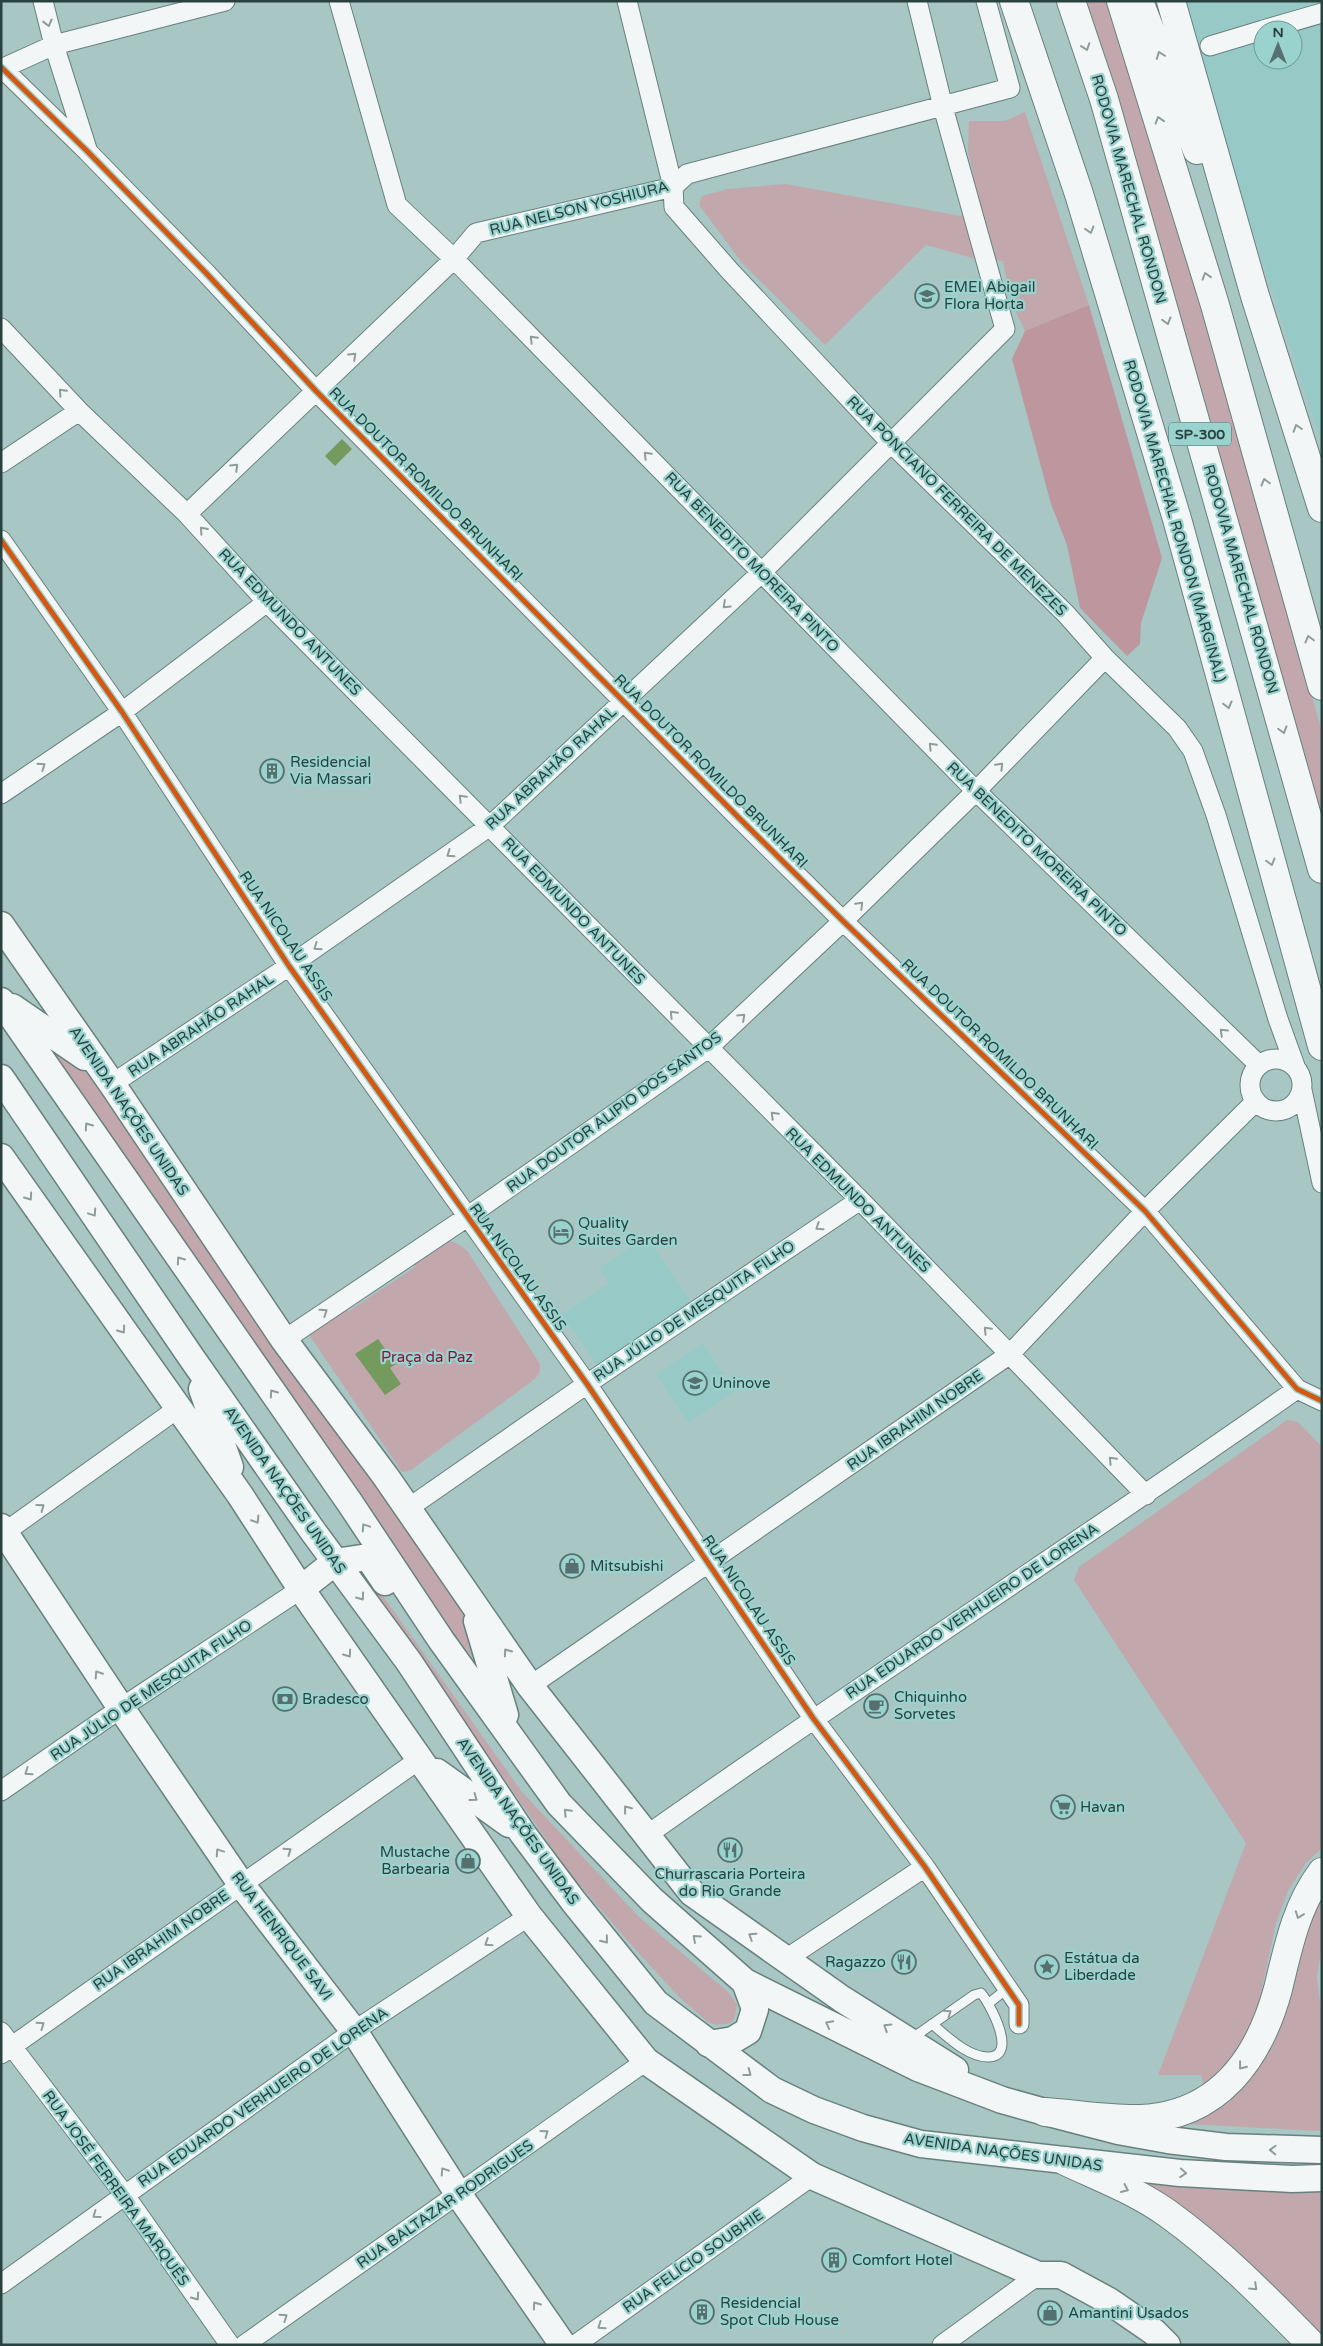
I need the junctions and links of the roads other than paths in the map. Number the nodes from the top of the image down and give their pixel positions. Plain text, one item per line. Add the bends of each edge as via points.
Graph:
1 (43, 1) edge
2 (224, 1) edge
3 (339, 1) edge
4 (627, 1) edge
5 (917, 1) edge
6 (986, 1) edge
7 (1014, 1) edge
8 (1032, 1) edge
9 (1071, 1) edge
10 (1121, 1) edge
11 (1139, 1) edge
12 (1171, 1) edge
13 (1322, 13) edge
14 (1298, 20) edge
15 (1253, 33) edge
16 (54, 45) junction
17 (1210, 46) dead end
18 (2, 69) edge
19 (943, 107) junction
20 (87, 151) junction
21 (673, 187) junction
22 (1079, 194) junction
23 (454, 259) junction
24 (1254, 296) junction
25 (1, 328) edge
26 (316, 391) junction
27 (79, 411) junction
28 (890, 442) junction
29 (1, 463) edge
30 (1322, 508) edge
31 (187, 514) junction
32 (1, 540) edge
33 (762, 572) junction
34 (267, 602) junction
35 (1105, 658) junction
36 (1322, 686) edge
37 (624, 701) junction
38 (122, 712) junction
39 (976, 791) junction
40 (1, 794) edge
41 (490, 826) junction
42 (1322, 869) edge
43 (843, 921) junction
44 (1, 925) edge
45 (289, 966) junction
46 (1, 1001) edge
47 (1278, 1019) junction
48 (1322, 1046) edge
49 (708, 1049) junction
50 (1264, 1062) junction
51 (1295, 1066) junction
52 (105, 1075) junction
53 (3, 1082) edge
54 (1302, 1090) junction
55 (1256, 1101) junction
56 (1286, 1109) junction
57 (1309, 1129) junction
58 (2, 1159) edge
59 (1322, 1183) edge
60 (860, 1200) junction
61 (1145, 1211) junction
62 (467, 1217) junction
63 (284, 1340) junction
64 (1010, 1354) junction
65 (191, 1357) junction
66 (587, 1384) junction
67 (1297, 1388) junction
68 (1322, 1401) edge
69 (177, 1409) junction
70 (240, 1495) junction
71 (1146, 1495) junction
72 (406, 1508) junction
73 (3, 1532) edge
74 (335, 1562) junction
75 (710, 1562) junction
76 (302, 1590) junction
77 (470, 1600) junction
78 (441, 1640) junction
79 (530, 1686) junction
80 (121, 1708) junction
81 (813, 1718) junction
82 (510, 1733) junction
83 (420, 1760) junction
84 (1, 1791) edge
85 (523, 1834) junction
86 (647, 1835) junction
87 (925, 1867) junction
88 (1322, 1872) edge
89 (241, 1884) junction
90 (529, 1916) junction
91 (786, 1959) junction
92 (745, 1982) junction
93 (1008, 1988) junction
94 (989, 2003) junction
95 (932, 2024) junction
96 (1019, 2024) dead end
97 (354, 2030) junction
98 (908, 2041) junction
99 (5, 2044) edge
100 (709, 2044) junction
101 (646, 2061) junction
102 (1002, 2100) junction
103 (1045, 2112) junction
104 (1322, 2150) edge
105 (1065, 2161) junction
106 (812, 2176) junction
107 (1322, 2178) edge
108 (124, 2194) junction
109 (459, 2195) junction
110 (1038, 2275) junction
111 (1, 2284) edge
112 (230, 2345) edge
113 (244, 2345) edge
114 (563, 2345) edge
115 (575, 2345) edge
116 (942, 2345) edge
117 (1167, 2345) edge
118 (1312, 2345) edge

1 -> 16 street
2 - 16 street
3 - 23 street, RUA BENEDITO MOREIRA PINTO via 397,205
4 - 21 street, RUA PONCIANO FERREIRA DE MENEZES
5 - 19 street
6 - 19 street, RUA NELSON YOSHIURA via 1010,88
7 - 22 highway, RODOVIA MARECHAL RONDON (MARGINAL)
8 - 22 highway
9 -> 42 highway, RODOVIA MARECHAL RONDON / SP-300 via 1109,118
36 -> 10 highway, SP-300 via 1215,305
24 -> 11 highway
12 - 24 highway
13 - 14 street
15 - 17 street
16 - 18 street
16 - 20 street
18 - 20 street, RUA DOUTOR ROMILDO BRUNHARI
19 - 21 street, RUA NELSON YOSHIURA via 687,174
19 - 28 street, RUA ABRAHÃO RAHAL via 1005,329
20 - 26 street, RUA DOUTOR ROMILDO BRUNHARI via 206,272
21 - 23 street, RUA NELSON YOSHIURA via 476,232
21 - 28 street, RUA PONCIANO FERREIRA DE MENEZES via 674,207 728,270
22 -> 48 highway, RODOVIA MARECHAL RONDON (MARGINAL) via 1177,519
26 -> 23 street, RUA NELSON YOSHIURA
33 -> 23 street, RUA BENEDITO MOREIRA PINTO
30 -> 24 highway
27 -> 25 street, RUA EDMUNDO ANTUNES
31 -> 26 street, RUA NELSON YOSHIURA
26 - 37 street, RUA DOUTOR ROMILDO BRUNHARI
27 - 29 street
27 - 31 street, RUA EDMUNDO ANTUNES
28 - 33 street, RUA ABRAHÃO RAHAL
28 - 35 street, RUA PONCIANO FERREIRA DE MENEZES via 1066,614
34 -> 31 street, RUA EDMUNDO ANTUNES
32 - 38 street, RUA NICOLAU ASSIS
33 -> 37 street, RUA ABRAHÃO RAHAL
39 -> 33 street, RUA BENEDITO MOREIRA PINTO
34 - 38 street
41 -> 34 street, RUA EDMUNDO ANTUNES
39 -> 35 street, RUA DOUTOR ALIPIO DOS SANTOS
35 - 47 street, RUA PONCIANO FERREIRA DE MENEZES via 1177,728 1193,751 1216,815
37 - 41 street, RUA ABRAHÃO RAHAL
37 - 43 street, RUA DOUTOR ROMILDO BRUNHARI
40 -> 38 street
38 - 45 street, RUA NICOLAU ASSIS
43 -> 39 street, RUA DOUTOR ALIPIO DOS SANTOS
50 -> 39 street, RUA BENEDITO MOREIRA PINTO
41 -> 45 street, RUA ABRAHÃO RAHAL
49 -> 41 street, RUA EDMUNDO ANTUNES
49 -> 43 street, RUA DOUTOR ALIPIO DOS SANTOS
43 - 61 street, RUA DOUTOR ROMILDO BRUNHARI
44 - 52 main road, AVENIDA NAÇÕES UNIDAS
45 - 52 street, RUA ABRAHÃO RAHAL
45 - 62 street, RUA NICOLAU ASSIS
46 - 52 main road
78 -> 46 main road, AVENIDA NAÇÕES UNIDAS via 350,1503
47 - 50 street
47 - 51 street, RUA PONCIANO FERREIRA DE MENEZES
60 -> 49 street, RUA EDMUNDO ANTUNES
49 - 62 street, RUA DOUTOR ALIPIO DOS SANTOS
50 - 51 street via 1280,1058
50 - 55 street via 1252,1074 1249,1083
51 - 54 street via 1300,1073
52 - 63 main road, AVENIDA NAÇÕES UNIDAS
53 -> 65 main road, AVENIDA NAÇÕES UNIDAS
54 - 56 street via 1294,1105
54 - 57 street
55 - 56 street via 1268,1110
55 - 61 street, RUA IBRAHIM NOBRE
56 - 57 street
57 - 59 street
58 -> 69 main road
64 -> 60 street, RUA EDMUNDO ANTUNES
60 -> 66 street, RUA JÚLIO DE MESQUITA FILHO
61 - 64 street, RUA IBRAHIM NOBRE
61 - 67 street, RUA DOUTOR ROMILDO BRUNHARI
63 -> 62 street, RUA DOUTOR ALIPIO DOS SANTOS
62 - 66 street, RUA NICOLAU ASSIS
63 - 72 main road, AVENIDA NAÇÕES UNIDAS
71 -> 64 street, RUA EDMUNDO ANTUNES
64 - 75 street, RUA IBRAHIM NOBRE
65 - 70 main road
65 - 74 main road, AVENIDA NAÇÕES UNIDAS
66 - 72 street, RUA JÚLIO DE MESQUITA FILHO
66 - 75 street, RUA NICOLAU ASSIS
67 - 68 street, RUA DOUTOR ROMILDO BRUNHARI
67 - 71 street, RUA EDUARDO VERHUEIRO DE LORENA
69 - 70 main road
73 -> 69 street
70 -> 76 main road
71 - 81 street, RUA EDUARDO VERHUEIRO DE LORENA
72 - 77 main road, AVENIDA NAÇÕES UNIDAS
80 -> 73 main road, RUA HENRIQUE SAVI
74 - 76 main road
74 - 78 main road via 368,1557 422,1637
74 -> 85 main road, AVENIDA NAÇÕES UNIDAS via 408,1662
75 - 79 street, RUA IBRAHIM NOBRE
75 - 81 street, RUA NICOLAU ASSIS
76 - 80 street, RUA JÚLIO DE MESQUITA FILHO
76 -> 83 main road
79 -> 77 main road, AVENIDA NAÇÕES UNIDAS
77 - 82 main road
78 - 82 main road, AVENIDA NAÇÕES UNIDAS
86 -> 79 main road, AVENIDA NAÇÕES UNIDAS
80 -> 84 street, RUA JÚLIO DE MESQUITA FILHO
89 -> 80 main road, RUA HENRIQUE SAVI
81 - 86 street, RUA EDUARDO VERHUEIRO DE LORENA
81 - 87 street, RUA NICOLAU ASSIS
92 -> 82 main road, AVENIDA NAÇÕES UNIDAS via 652,1900 560,1804
83 -> 85 main road
89 -> 83 street, RUA IBRAHIM NOBRE
83 - 90 main road
85 -> 100 main road, AVENIDA NAÇÕES UNIDAS via 656,2003
91 -> 86 main road, AVENIDA NAÇÕES UNIDAS via 692,1893
87 - 91 street
87 - 93 street, RUA NICOLAU ASSIS
88 -> 103 highway via 1300,1909 1270,2015 1258,2042 1228,2083 1188,2110 1165,2116 1139,2119
89 - 97 main road, RUA HENRIQUE SAVI
99 -> 89 street, RUA IBRAHIM NOBRE
90 -> 97 street, RUA EDUARDO VERHUEIRO DE LORENA
90 - 101 main road
98 -> 91 main road, AVENIDA NAÇÕES UNIDAS
92 - 100 main road via 755,2009 748,2031 733,2040
102 -> 92 main road, AVENIDA NAÇÕES UNIDAS via 878,2050
93 - 94 lane
93 - 96 street, RUA NICOLAU ASSIS via 1019,2005
95 -> 94 lane via 974,1995 981,1993
94 - 95 lane via 1000,2024 1002,2048 988,2057 968,2051
95 - 98 lane
97 - 108 street, RUA EDUARDO VERHUEIRO DE LORENA
109 -> 97 main road, RUA HENRIQUE SAVI
98 - 102 main road, AVENIDA NAÇÕES UNIDAS
99 - 108 street, RUA JOSÉ FERREIRA MARQUÊS
100 -> 105 main road, AVENIDA NAÇÕES UNIDAS via 772,2090 863,2128 921,2144
101 - 106 main road
109 -> 101 street, RUA BALTAZAR RODRIGUES
102 - 103 main road, AVENIDA NAÇÕES UNIDAS
104 -> 103 main road, AVENIDA NAÇÕES UNIDAS via 1226,2148 1118,2131
105 -> 107 main road, AVENIDA NAÇÕES UNIDAS via 1180,2173
105 -> 118 highway via 1135,2194 1166,2213 1242,2276
106 - 110 main road
106 -> 115 street, RUA FELÍCIO SOUBHIE
108 -> 111 street, RUA EDUARDO VERHUEIRO DE LORENA
108 -> 112 street, RUA JOSÉ FERREIRA MARQUÊS
113 -> 109 street, RUA BALTAZAR RODRIGUES
114 -> 109 main road, RUA HENRIQUE SAVI
110 - 116 street
110 - 117 main road via 1061,2275 1109,2301

